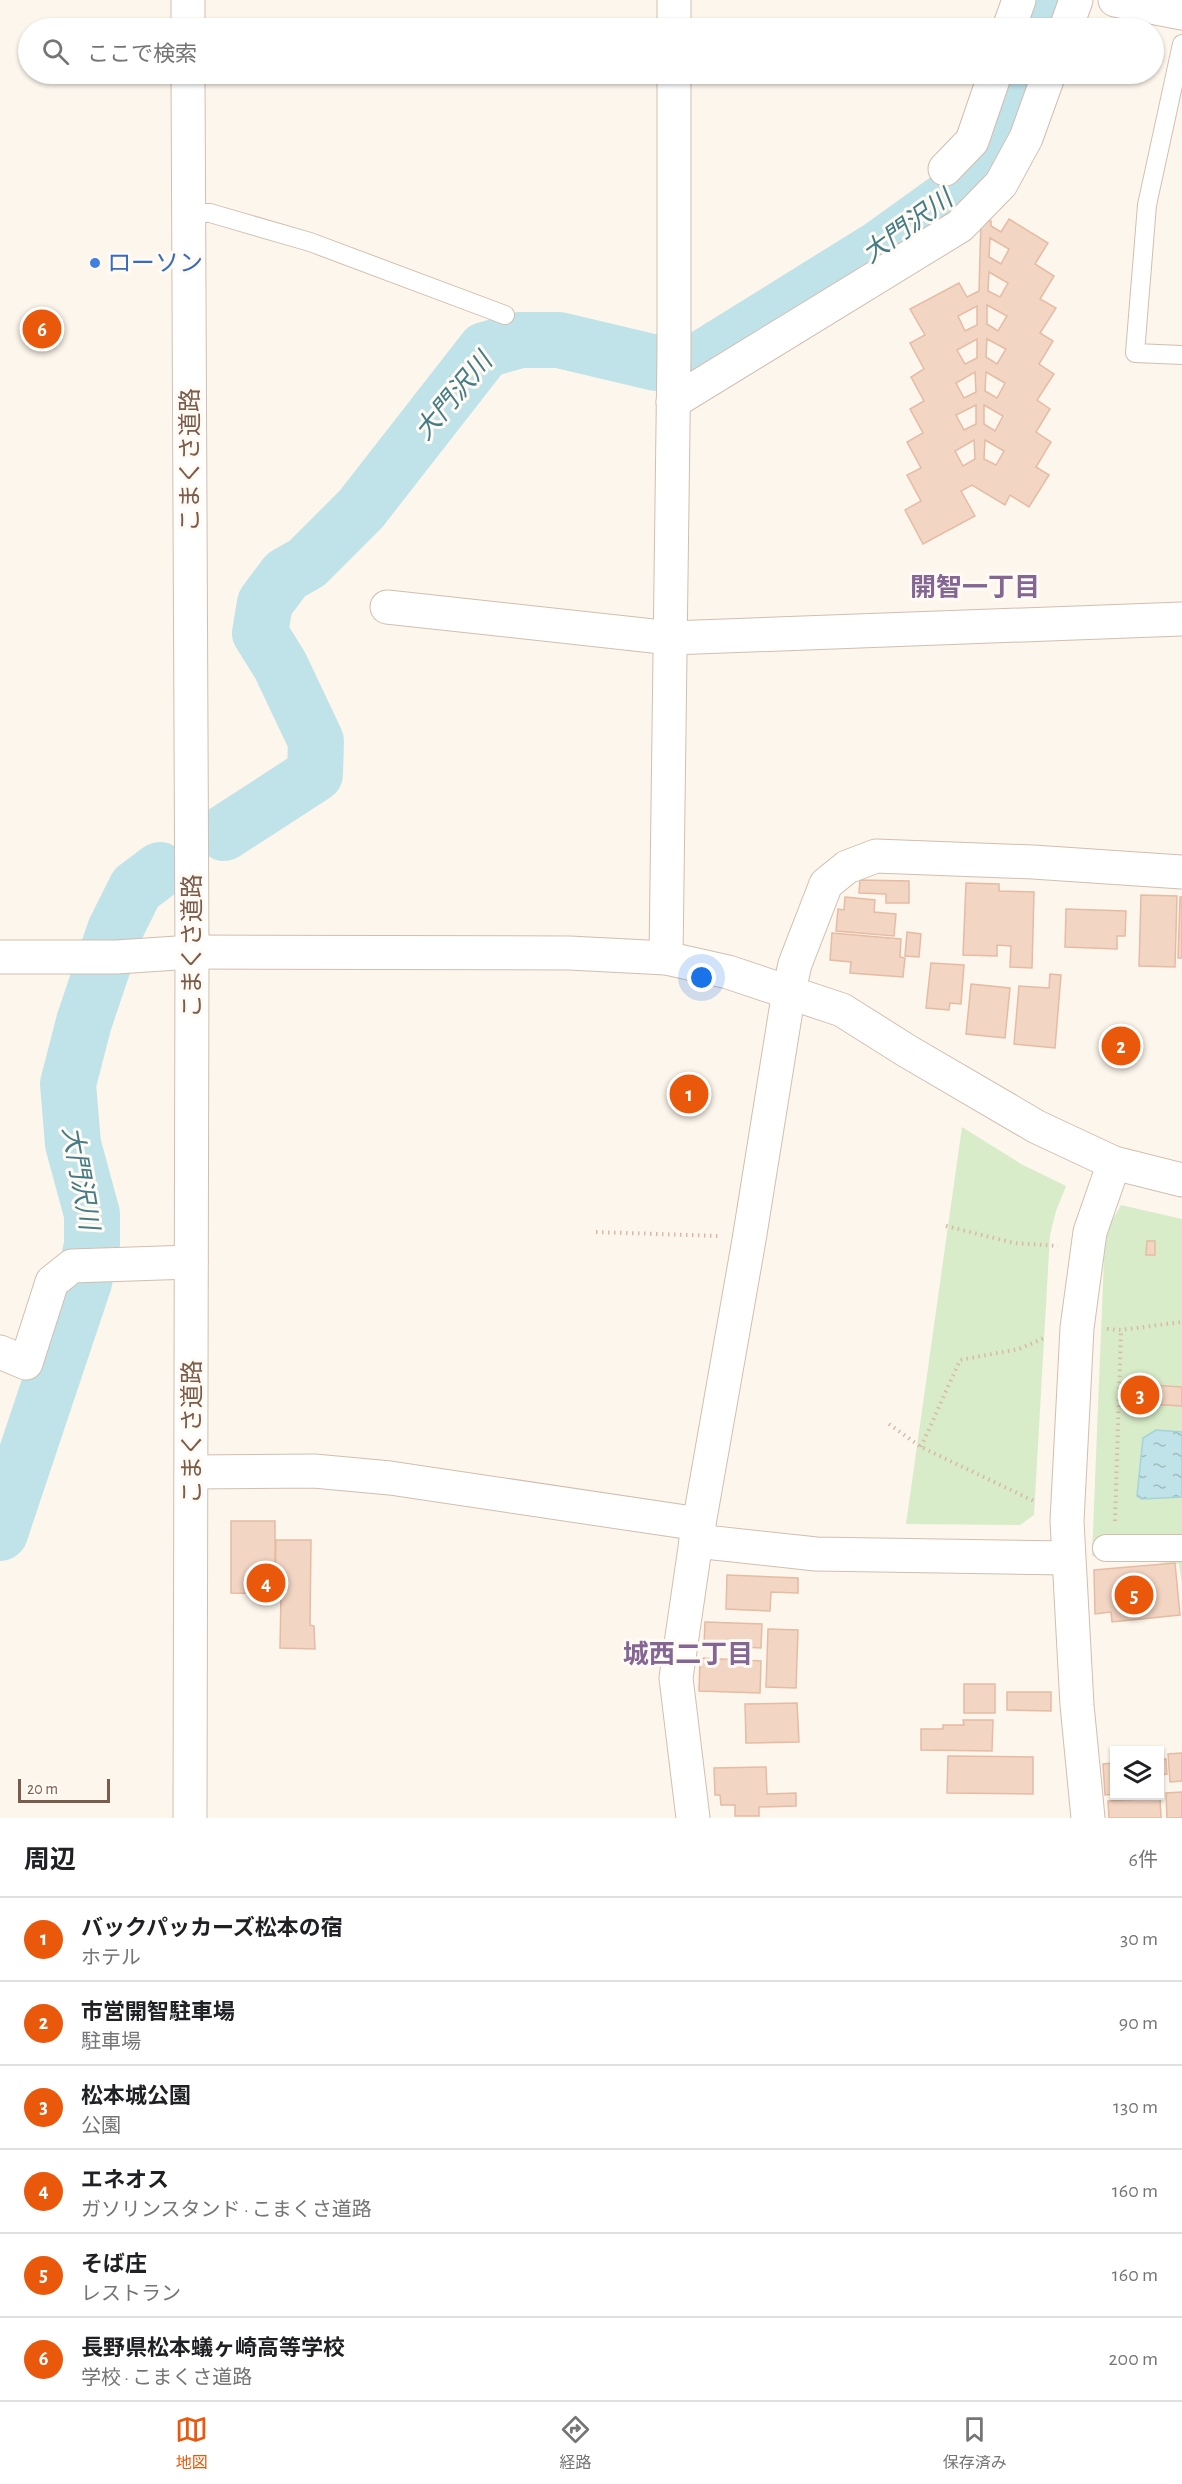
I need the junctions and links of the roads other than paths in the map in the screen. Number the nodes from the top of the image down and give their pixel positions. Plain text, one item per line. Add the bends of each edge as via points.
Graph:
1 (188, 0) edge
2 (674, 0) edge
3 (1019, 0) edge
4 (1076, 0) edge
5 (1115, 0) edge
6 (1182, 14) edge
7 (188, 18) edge
8 (674, 18) edge
9 (1013, 18) edge
10 (1070, 18) edge
11 (1182, 44) edge
12 (188, 84) edge
13 (674, 84) edge
14 (992, 84) edge
15 (1045, 84) edge
16 (945, 169) dead end
17 (189, 213) junction
18 (506, 315) dead end
19 (1182, 355) edge
20 (674, 377) junction
21 (387, 607) dead end
22 (1182, 619) edge
23 (671, 638) junction
24 (1182, 872) edge
25 (192, 952) junction
26 (0, 953) edge
27 (666, 958) junction
28 (789, 991) junction
29 (1114, 1163) junction
30 (1182, 1180) edge
31 (191, 1263) junction
32 (0, 1352) edge
33 (192, 1472) junction
34 (697, 1532) junction
35 (1106, 1548) road end
36 (1182, 1548) edge
37 (1068, 1558) junction
38 (190, 1818) edge
39 (693, 1818) edge
40 (1088, 1818) edge

1 - 7 street
2 - 8 street
3 - 9 street
4 - 10 street
5 - 6 street
11 - 19 lane via 1147,205 1135,353
12 - 17 street, こまくさ道路
13 - 20 street
14 - 16 street via 972,141
15 - 20 street via 1026,138 1001,184 960,226
17 - 18 lane via 210,213 310,242
17 - 25 street, こまくさ道路
20 - 23 street
21 - 23 street
22 - 23 street
23 - 27 street
24 - 28 street via 876,856 847,867 826,884 795,964
25 - 26 street via 103,957
25 - 27 street via 569,953
25 - 31 street, こまくさ道路
27 - 28 street
28 - 29 street via 842,1010 1037,1127
28 - 34 street
29 - 30 street
29 - 37 street via 1090,1232 1077,1328
31 - 32 street via 72,1266 52,1282 27,1363
31 - 33 street, こまくさ道路
33 - 34 street via 314,1471 390,1478
33 - 38 street, こまくさ道路
34 - 37 street via 816,1554
34 - 39 street via 676,1678
35 - 36 street
37 - 40 street

